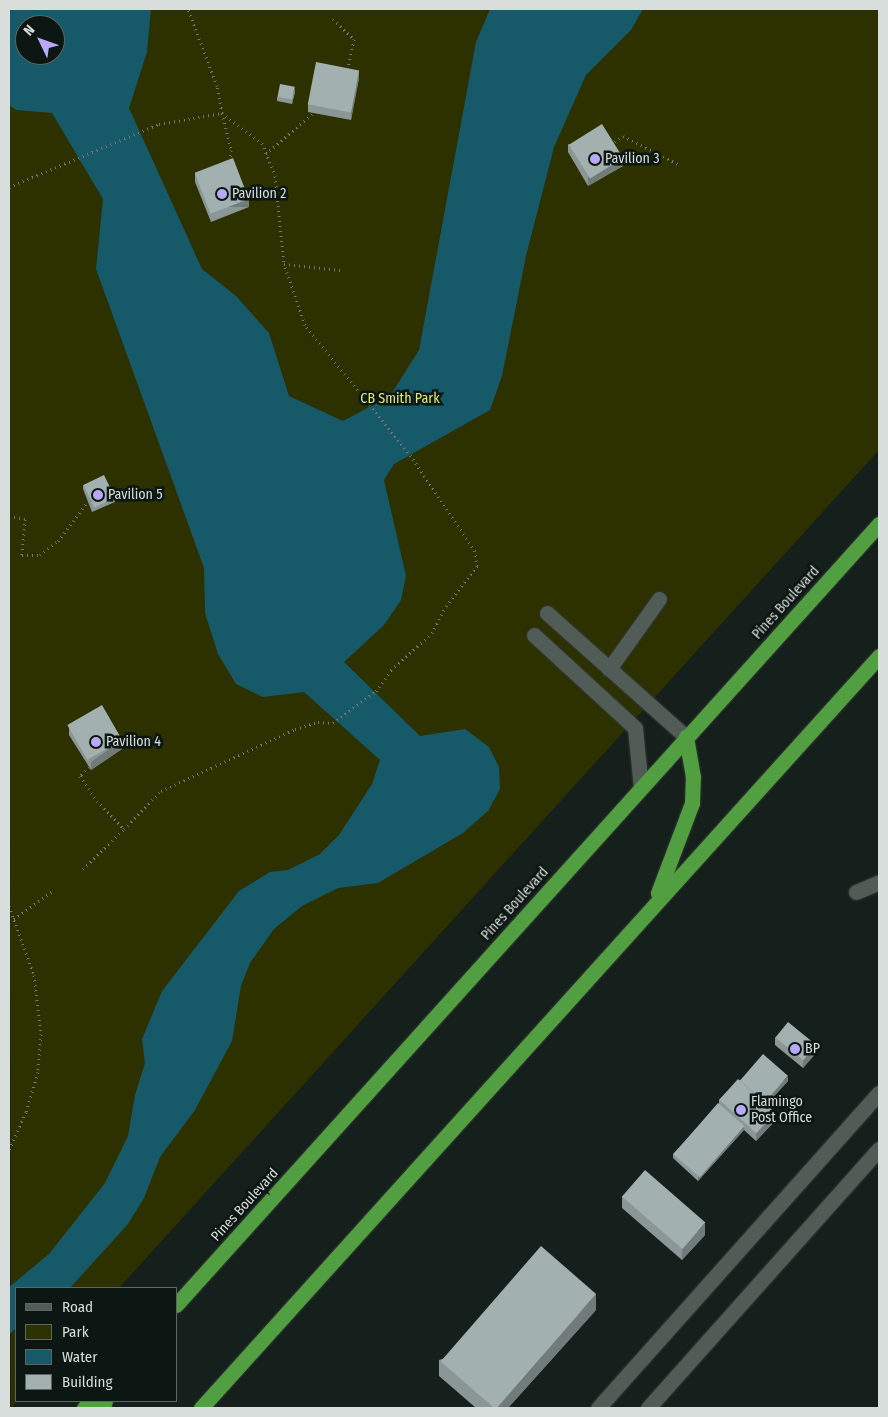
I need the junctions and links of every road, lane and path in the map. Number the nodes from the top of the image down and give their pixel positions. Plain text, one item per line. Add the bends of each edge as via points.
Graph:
1 (188, 9) edge
2 (333, 19) dead end
3 (345, 76) edge
4 (222, 112) junction
5 (313, 113) edge
6 (610, 146) edge
7 (266, 154) junction
8 (678, 164) dead end
9 (230, 168) edge
10 (9, 187) edge
11 (284, 264) junction
12 (341, 270) dead end
13 (88, 500) edge
14 (9, 516) edge
15 (879, 524) edge
16 (659, 599) dead end
17 (548, 613) dead end
18 (534, 634) dead end
19 (879, 656) edge
20 (609, 669) junction
21 (686, 737) junction
22 (89, 767) edge
23 (641, 788) junction
24 (124, 829) junction
25 (83, 868) dead end
26 (879, 882) edge
27 (54, 890) dead end
28 (856, 892) dead end
29 (655, 901) junction
30 (9, 906) edge
31 (14, 919) junction
32 (879, 1093) edge
33 (879, 1149) edge
34 (9, 1150) edge
35 (178, 1303) edge
36 (201, 1408) edge
37 (598, 1408) edge
38 (648, 1408) edge

1 - 4 path via 217,86
2 - 3 path via 354,39
4 - 7 path via 262,143
4 - 9 path via 230,150
4 - 10 path via 159,124
5 - 7 path
6 - 8 path via 623,136
7 - 11 path via 276,176
11 - 12 path
11 - 24 path via 305,326 411,456 475,550 478,566 446,606 432,633 386,677 376,691 333,723 318,722 295,729 161,791
13 - 14 path via 58,541 40,555 22,555 25,519
15 - 21 highway, Pines Boulevard
16 - 20 lane
17 - 20 lane
18 - 23 lane via 635,728
19 - 29 highway
20 - 21 lane
21 - 23 highway, Pines Boulevard
21 - 29 highway via 693,776 692,804
22 - 24 path via 80,776 97,801
23 - 35 highway, Pines Boulevard
24 - 25 path
26 - 28 lane
27 - 31 path
29 - 36 highway
30 - 31 path
31 - 34 path via 34,975 41,1034 38,1072 26,1112
32 - 37 lane
33 - 38 lane

